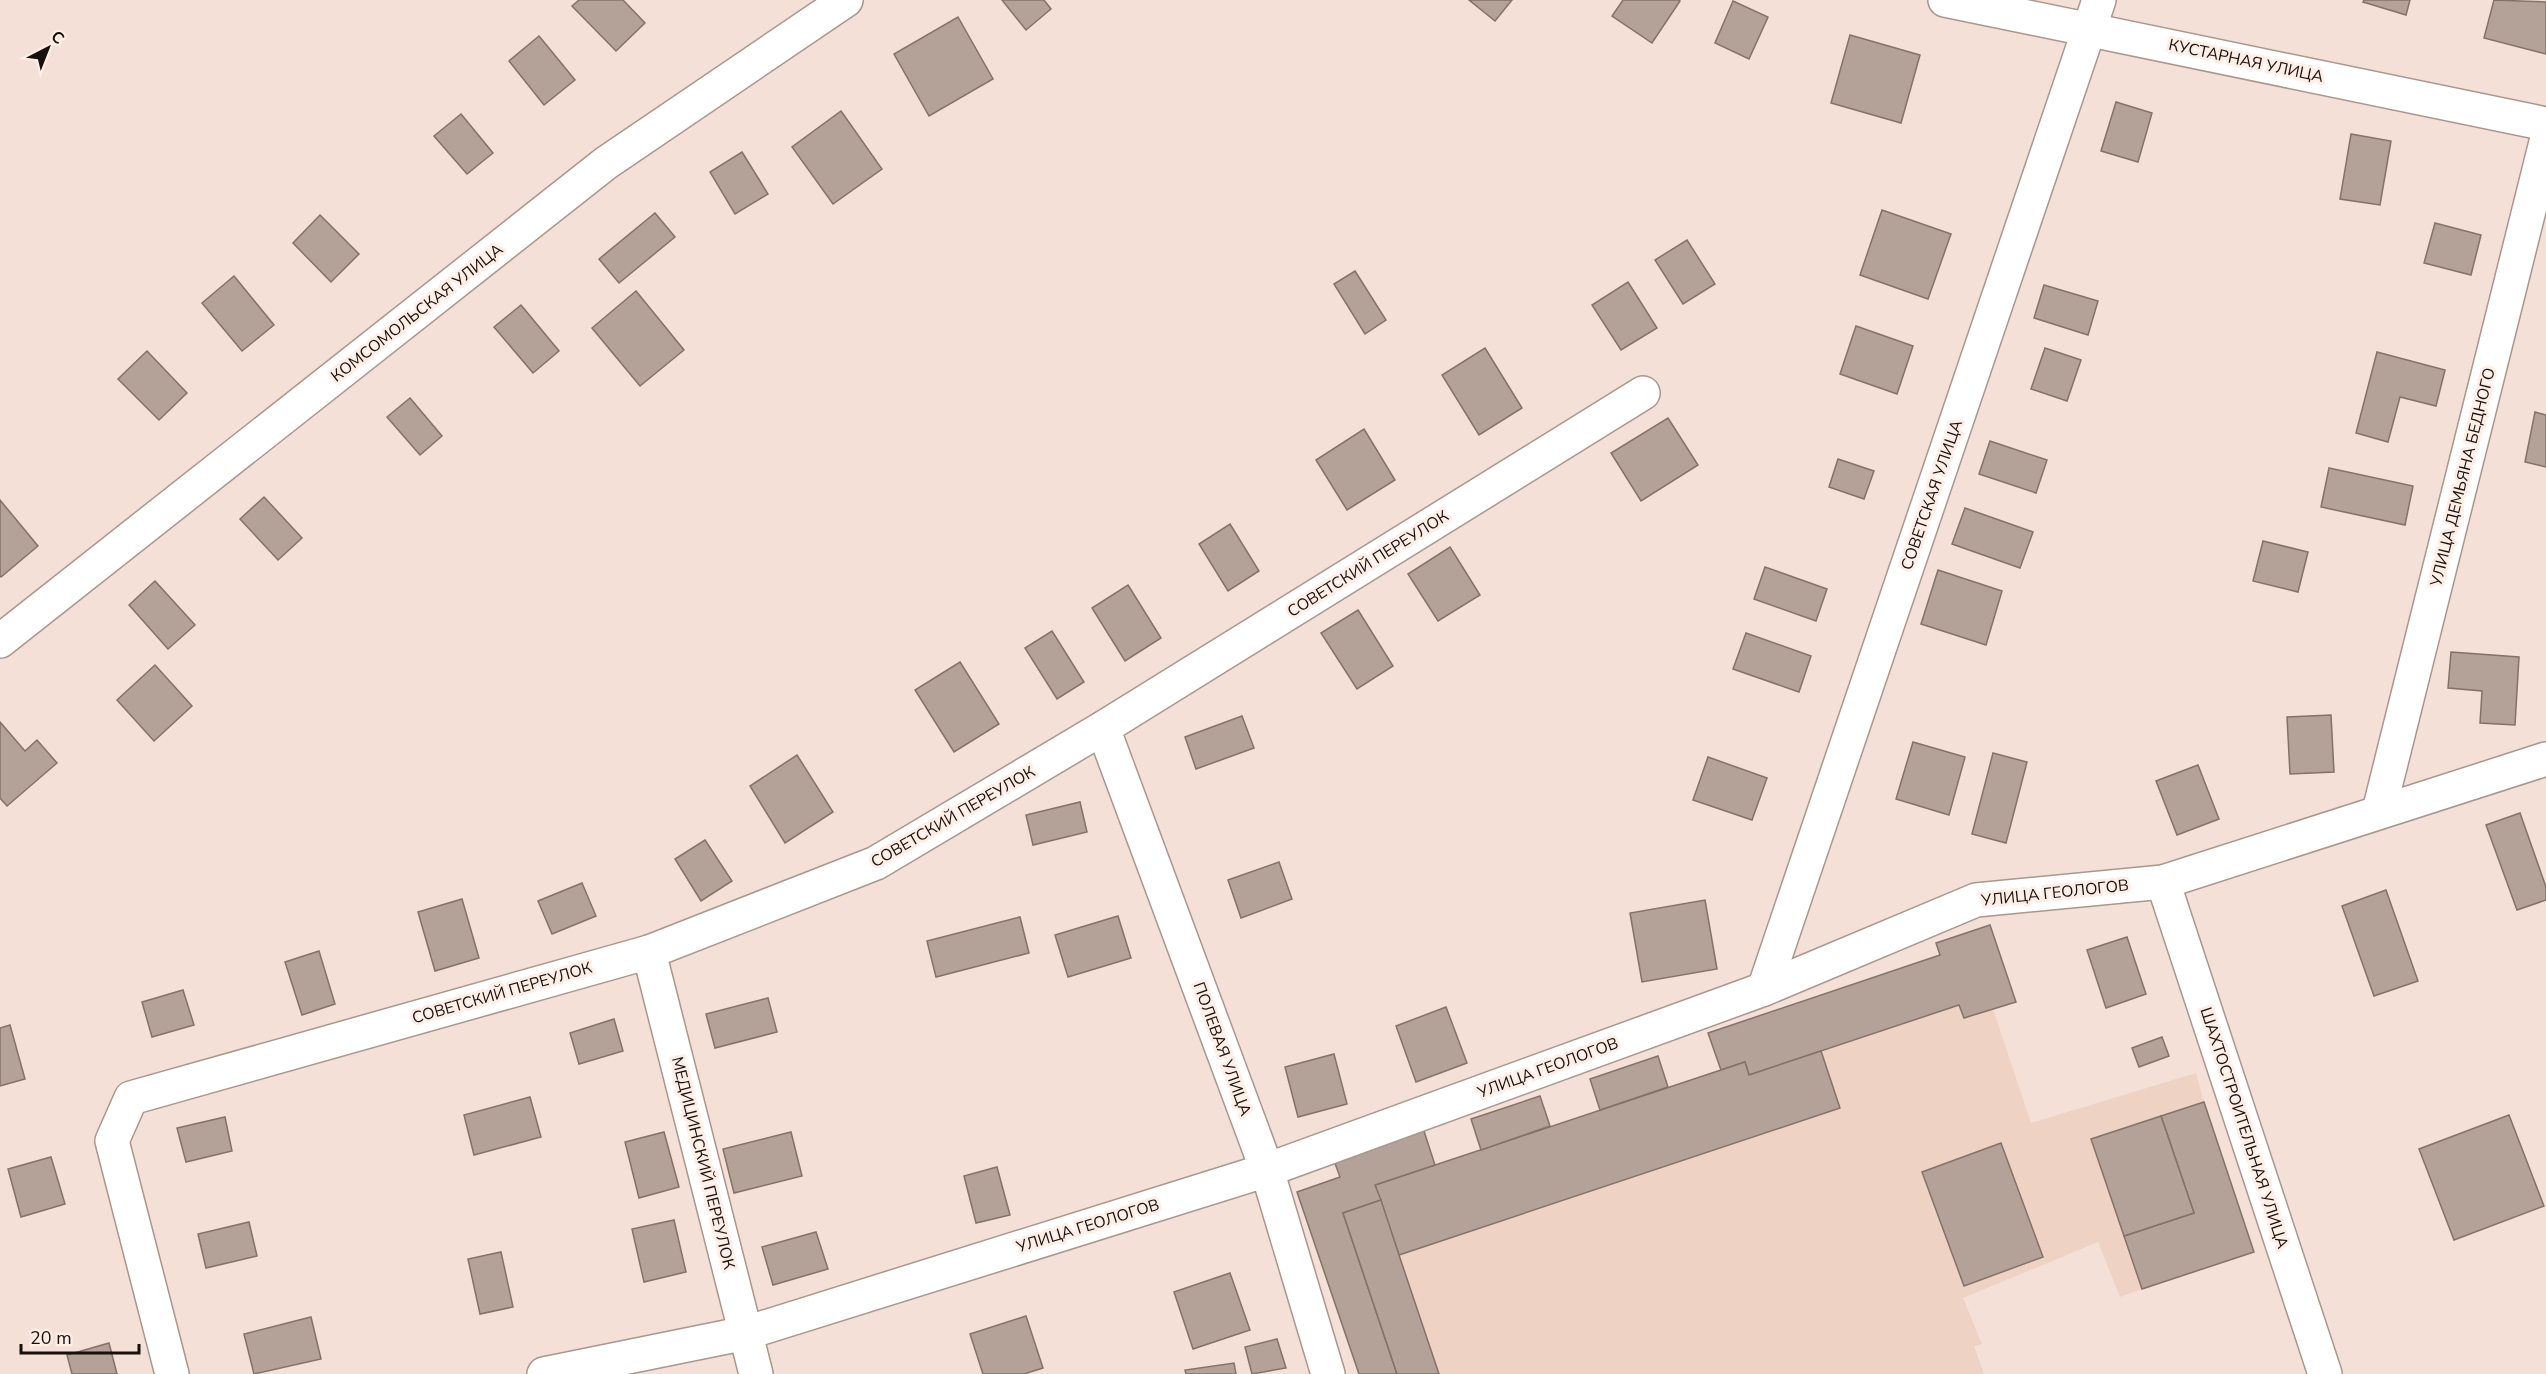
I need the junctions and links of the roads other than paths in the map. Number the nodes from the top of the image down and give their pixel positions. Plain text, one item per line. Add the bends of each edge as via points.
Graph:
1 (846, 0) edge
2 (1945, 0) edge
3 (2094, 14) edge
4 (2546, 124) edge
5 (2546, 142) edge
6 (1643, 393) dead end
7 (0, 641) edge
8 (1103, 728) junction
9 (2546, 759) edge
10 (2379, 811) junction
11 (2163, 882) junction
12 (649, 952) junction
13 (1764, 989) junction
14 (1267, 1170) junction
15 (746, 1333) junction
16 (172, 1374) edge
17 (544, 1374) edge
18 (756, 1374) edge
19 (1328, 1374) edge
20 (2325, 1374) edge

1 - 7 street, КОМСОМОЛЬСКАЯ УЛИЦА via 606,164
2 - 3 street, КУСТАРНАЯ УЛИЦА
3 - 4 street, КУСТАРНАЯ УЛИЦА
3 - 13 street, СОВЕТСКАЯ УЛИЦА
5 - 10 street, УЛИЦА ДЕМЬЯНА БЕДНОГО
6 - 8 street, СОВЕТСКИЙ ПЕРЕУЛОК
8 - 12 street, СОВЕТСКИЙ ПЕРЕУЛОК via 876,863
8 - 14 street, ПОЛЕВАЯ УЛИЦА
9 - 10 street, УЛИЦА ГЕОЛОГОВ
10 - 11 street, УЛИЦА ГЕОЛОГОВ
11 - 13 street, УЛИЦА ГЕОЛОГОВ via 1976,900
11 - 20 street, ШАХТОСТРОИТЕЛЬНАЯ УЛИЦА
12 - 15 street, МЕДИЦИНСКИЙ ПЕРЕУЛОК
12 - 16 street, СОВЕТСКИЙ ПЕРЕУЛОК via 131,1098 112,1140
13 - 14 street, УЛИЦА ГЕОЛОГОВ
14 - 15 street, УЛИЦА ГЕОЛОГОВ
14 - 19 street, ПОЛЕВАЯ УЛИЦА
15 - 17 street, УЛИЦА ГЕОЛОГОВ
15 - 18 street, МЕДИЦИНСКИЙ ПЕРЕУЛОК

